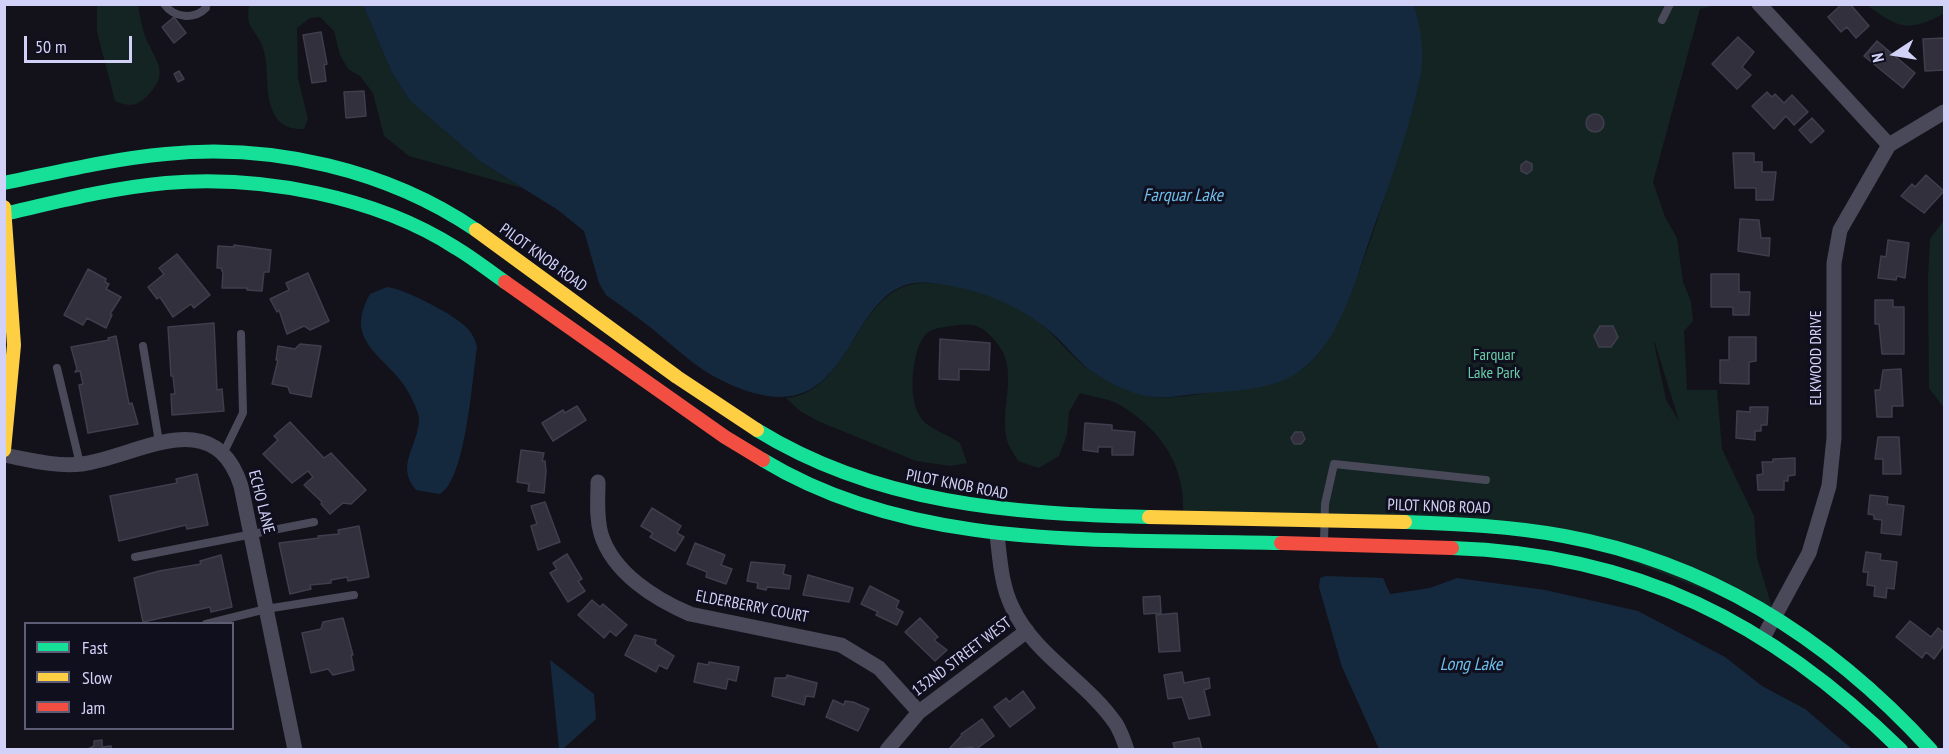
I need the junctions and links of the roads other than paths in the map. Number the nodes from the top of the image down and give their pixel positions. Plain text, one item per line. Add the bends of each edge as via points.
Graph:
1 (164, 4) edge
2 (205, 4) edge
3 (1670, 4) edge
4 (1759, 4) edge
5 (1662, 20) dead end
6 (1944, 112) edge
7 (1889, 145) junction
8 (4, 183) edge
9 (5, 212) edge
10 (241, 334) dead end
11 (143, 346) dead end
12 (57, 368) dead end
13 (159, 442) junction
14 (4, 450) edge
15 (223, 454) junction
16 (4, 455) edge
17 (81, 464) junction
18 (1486, 480) dead end
19 (598, 482) dead end
20 (993, 511) junction
21 (1325, 520) junction
22 (314, 522) dead end
23 (251, 534) junction
24 (997, 535) junction
25 (1324, 544) junction
26 (135, 557) dead end
27 (354, 595) dead end
28 (266, 609) junction
29 (1775, 617) junction
30 (214, 622) edge
31 (1027, 631) junction
32 (1764, 636) junction
33 (919, 712) junction
34 (295, 750) edge
35 (887, 750) edge
36 (1127, 750) edge
37 (1901, 750) edge
38 (1931, 750) edge

1 - 2 lane via 188,17 200,15
3 - 5 lane
4 - 7 street
6 - 7 street, ELKWOOD DRIVE
7 - 29 street, ELKWOOD DRIVE via 1840,230 1834,263 1834,438 1829,486 1809,553
8 - 20 main road, PILOT KNOB ROAD via 134,157 196,152 300,161 373,180 427,202 478,231 694,390 770,440 881,487
9 - 14 main road via 14,345
9 - 24 main road via 117,190 201,182 295,189 352,202 421,229 454,247 725,437 781,471 849,501 888,513
10 - 15 lane via 243,413
11 - 13 lane
12 - 17 lane
13 - 15 street via 201,441
13 - 17 street
15 - 23 street, ECHO LANE via 237,474
16 - 17 street
18 - 21 lane via 1334,464 1324,504
19 - 33 street, ELDERBERRY COURT via 597,514 610,554 646,590 690,614 841,645 879,668
20 - 21 main road, PILOT KNOB ROAD
20 - 24 main road
21 - 25 lane
21 - 29 main road, PILOT KNOB ROAD via 1476,524 1566,536 1664,563 1712,583
22 - 23 lane
23 - 26 lane
23 - 28 street, ECHO LANE
24 - 25 main road
24 - 31 street via 1003,582 1012,608
25 - 32 main road via 1508,550 1544,555 1626,574 1672,590
27 - 28 lane
28 - 30 lane
28 - 34 street, ECHO LANE
29 - 32 street, ELKWOOD DRIVE
29 - 38 main road, PILOT KNOB ROAD via 1834,656 1913,728
31 - 33 street, 132ND STREET WEST
31 - 36 street, 132ND STREET WEST via 1091,694 1116,725
32 - 37 main road via 1827,680
33 - 35 street, 132ND STREET WEST

